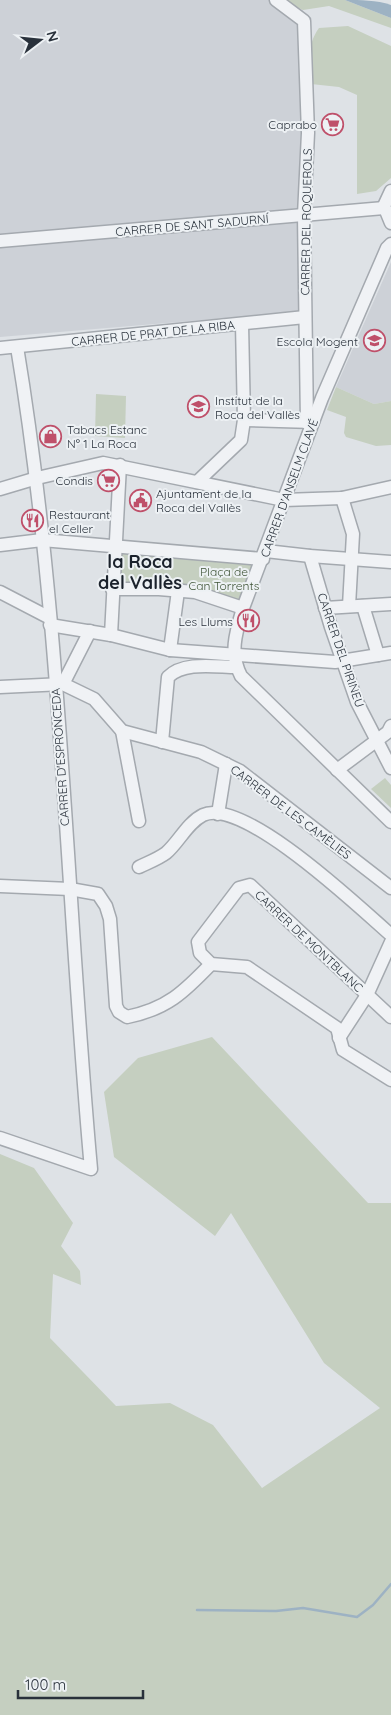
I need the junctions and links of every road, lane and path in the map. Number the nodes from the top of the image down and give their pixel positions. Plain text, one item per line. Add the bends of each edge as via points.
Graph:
1 (276, 0) edge
2 (391, 191) edge
3 (304, 215) junction
4 (388, 217) edge
5 (0, 241) edge
6 (389, 246) edge
7 (305, 317) junction
8 (242, 324) junction
9 (17, 347) junction
10 (0, 348) edge
11 (244, 420) junction
12 (310, 422) junction
13 (120, 465) junction
14 (37, 478) junction
15 (198, 482) junction
16 (391, 487) edge
17 (0, 489) edge
18 (342, 498) junction
19 (284, 500) junction
20 (42, 540) junction
21 (0, 545) edge
22 (115, 545) junction
23 (264, 555) junction
24 (310, 556) junction
25 (352, 559) junction
26 (391, 562) edge
27 (112, 589) junction
28 (178, 591) junction
29 (0, 592) edge
30 (391, 604) edge
31 (349, 606) junction
32 (363, 606) junction
33 (243, 608) junction
34 (325, 608) junction
35 (50, 621) junction
36 (90, 632) junction
37 (111, 635) junction
38 (170, 650) junction
39 (391, 652) edge
40 (378, 655) junction
41 (342, 660) junction
42 (235, 661) junction
43 (59, 684) junction
44 (0, 687) edge
45 (391, 726) edge
46 (122, 731) junction
47 (376, 740) junction
48 (162, 742) junction
49 (226, 764) junction
50 (391, 768) edge
51 (337, 770) junction
52 (218, 814) junction
53 (139, 822) dead end
54 (391, 822) edge
55 (138, 867) dead end
56 (0, 886) edge
57 (391, 888) edge
58 (70, 889) junction
59 (391, 935) edge
60 (391, 942) edge
61 (211, 964) junction
62 (366, 995) junction
63 (391, 1017) edge
64 (339, 1038) junction
65 (391, 1080) edge
66 (0, 1138) edge

1 - 3 street, CARRER DEL ROQUEROLS via 304,20 308,132
2 - 4 street, CARRER D'ANSELM CLAVÉ via 385,200
3 - 4 street, CARRER DE SANT SADURNÍ
3 - 5 street, CARRER DE SANT SADURNÍ
3 - 7 street, CARRER DEL ROQUEROLS
4 - 6 street, CARRER D'ANSELM CLAVÉ
6 - 12 street, CARRER D'ANSELM CLAVÉ
7 - 8 street, CARRER DE PRAT DE LA RIBA
7 - 12 street, CARRER DEL ROQUEROLS
8 - 9 street, CARRER DE PRAT DE LA RIBA
8 - 11 street
9 - 10 street, CARRER DE PRAT DE LA RIBA
9 - 14 street, CARRER D'ESPRONCEDA
11 - 12 street
11 - 15 street via 241,440
12 - 19 street, CARRER D'ANSELM CLAVÉ
13 - 14 street via 103,463
13 - 15 street
13 - 22 street
14 - 17 street
14 - 20 street, CARRER D'ESPRONCEDA
15 - 19 street
16 - 18 street
18 - 19 street
18 - 25 street via 352,534
19 - 23 street, CARRER D'ANSELM CLAVÉ
20 - 21 street
20 - 22 street
20 - 35 street, CARRER D'ESPRONCEDA
22 - 23 street
22 - 27 street
23 - 24 street
23 - 33 street, CARRER D'ANSELM CLAVÉ
24 - 25 street
24 - 34 street, CARRER DEL PIRINEU
25 - 26 street
25 - 31 street
27 - 28 street
27 - 37 street
28 - 33 street via 195,592
28 - 38 street
29 - 35 street
30 - 32 street
31 - 32 street
31 - 34 street
32 - 40 street
33 - 42 street, CARRER D'ANSELM CLAVÉ via 236,631
34 - 41 street, CARRER DEL PIRINEU
35 - 36 street
35 - 43 street, CARRER D'ESPRONCEDA
36 - 37 street
36 - 43 street
37 - 38 street
38 - 42 street
39 - 40 street
40 - 41 street
41 - 42 street
41 - 47 street, CARRER DEL PIRINEU via 357,702
42 - 48 street via 175,670 168,676
42 - 51 street via 241,676
43 - 44 street
43 - 46 street via 94,699
43 - 58 street, CARRER D'ESPRONCEDA
45 - 47 street
46 - 48 street, CARRER DE LES CAMÈLIES
46 - 53 street
47 - 50 street, CARRER DEL PIRINEU
47 - 51 street
48 - 49 street, CARRER DE LES CAMÈLIES via 201,752
49 - 52 street
49 - 57 street, CARRER DE LES CAMÈLIES via 240,771
51 - 54 street
52 - 55 street via 204,815 165,854
52 - 59 street via 247,823 304,859
56 - 58 street
58 - 61 street via 98,894 106,906 110,919 116,1006 127,1017 160,1008 180,996
58 - 66 street, CARRER D'ESPRONCEDA via 90,1168
60 - 62 street
61 - 62 street, CARRER DE MONTBLANC via 200,953 198,942 238,888 250,885
61 - 64 street via 247,968 337,1028
62 - 63 street, CARRER DE MONTBLANC
62 - 64 street
64 - 65 street via 342,1050

